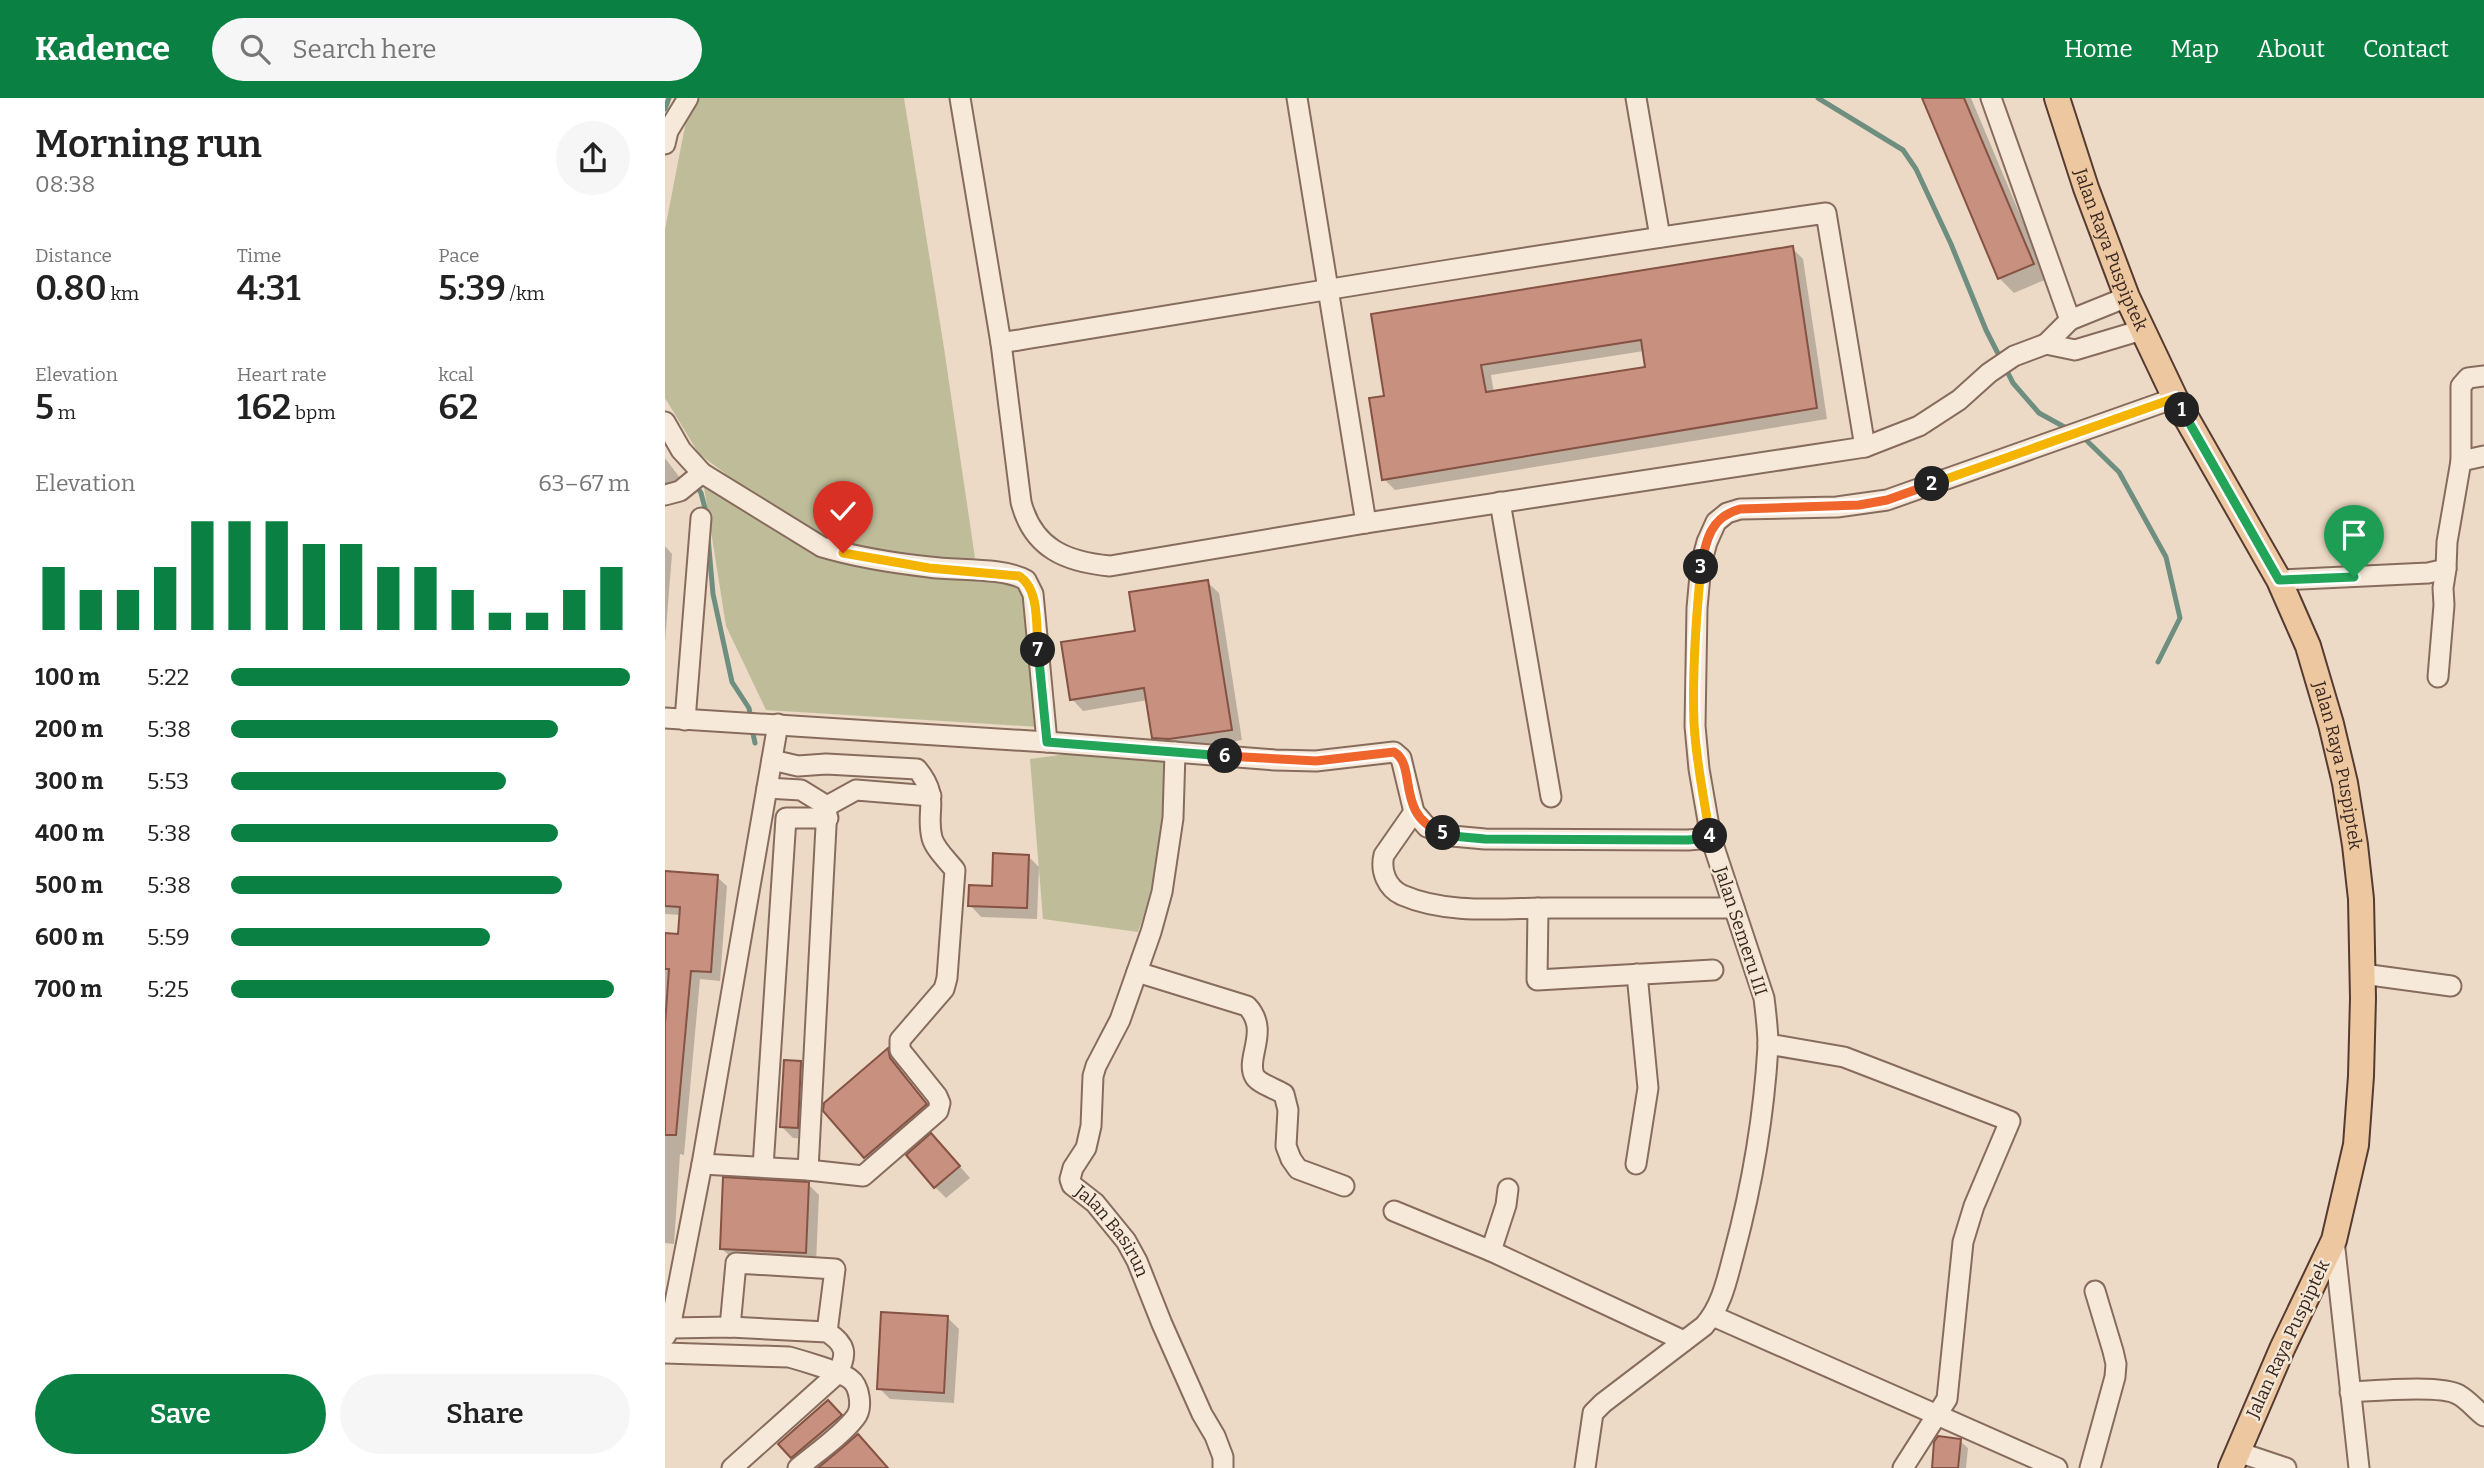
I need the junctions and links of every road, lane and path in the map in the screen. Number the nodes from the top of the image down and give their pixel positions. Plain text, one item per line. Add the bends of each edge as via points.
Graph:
1 (688, 98) edge
2 (960, 98) edge
3 (1297, 98) edge
4 (1636, 98) edge
5 (1991, 98) edge
6 (2057, 98) edge
7 (665, 144) edge
8 (1660, 237) junction
9 (1329, 289) junction
10 (2127, 297) junction
11 (2070, 320) junction
12 (2143, 330) junction
13 (1001, 343) junction
14 (2046, 344) junction
15 (2484, 376) edge
16 (2175, 398) junction
17 (665, 422) edge
18 (1865, 447) junction
19 (2484, 456) edge
20 (2461, 461) junction
21 (695, 478) junction
22 (665, 495) edge
23 (1500, 502) junction
24 (701, 518) dead end
25 (1366, 523) junction
26 (2447, 569) junction
27 (2279, 580) junction
28 (2438, 677) dead end
29 (665, 718) edge
30 (685, 720) junction
31 (769, 723) junction
32 (1047, 742) junction
33 (1175, 752) junction
34 (772, 760) junction
35 (858, 766) junction
36 (767, 788) junction
37 (856, 790) junction
38 (931, 796) junction
39 (1551, 797) dead end
40 (827, 812) junction
41 (1414, 812) junction
42 (1711, 838) junction
43 (1538, 908) junction
44 (1734, 908) junction
45 (1713, 970) dead end
46 (1137, 972) junction
47 (1637, 974) junction
48 (2363, 974) junction
49 (2451, 986) dead end
50 (1768, 1044) junction
51 (702, 1164) junction
52 (1636, 1164) dead end
53 (763, 1167) junction
54 (808, 1170) junction
55 (1344, 1186) dead end
56 (1507, 1189) dead end
57 (1394, 1212) dead end
58 (2334, 1240) junction
59 (1491, 1251) junction
60 (2095, 1291) dead end
61 (1713, 1316) junction
62 (730, 1327) junction
63 (827, 1332) junction
64 (667, 1333) edge
65 (1684, 1341) junction
66 (665, 1353) edge
67 (838, 1374) junction
68 (2350, 1392) junction
69 (1938, 1416) junction
70 (2484, 1416) edge
71 (2234, 1460) edge
72 (732, 1468) edge
73 (798, 1468) edge
74 (1223, 1468) edge
75 (1585, 1468) edge
76 (1903, 1468) edge
77 (2057, 1468) edge
78 (2090, 1468) edge
79 (2286, 1468) edge
80 (2359, 1468) edge

1 - 7 street
2 - 13 street
3 - 9 street
4 - 8 street
5 - 11 street
6 - 10 main road, Jalan Raya Puspiptek
8 - 9 street
8 - 18 street via 1826,213
9 - 13 street
9 - 25 street
10 - 11 street
10 - 12 main road, Jalan Raya Puspiptek
11 - 14 street
12 - 14 street via 2075,350
12 - 16 main road, Jalan Raya Puspiptek
13 - 25 street via 1026,522 1062,556 1110,566
14 - 18 street via 2014,356 1919,426
15 - 20 street via 2468,378 2461,386
16 - 27 main road, Jalan Raya Puspiptek
16 - 42 street, Jalan Semeru III via 1887,500 1837,507 1740,509 1716,522 1702,564 1694,698 1699,769
17 - 21 street
18 - 23 street
19 - 20 street
20 - 26 street
21 - 22 street via 680,491
21 - 32 street via 822,547 929,568 1010,574 1026,580 1033,594
23 - 25 street
23 - 39 street
24 - 30 street
26 - 27 street
26 - 28 street
27 - 48 main road, Jalan Raya Puspiptek via 2319,679 2344,783 2361,899
29 - 30 street
30 - 31 street
31 - 32 street
31 - 34 street
32 - 33 street
33 - 41 street via 1302,761 1394,752 1401,758
33 - 46 street, Jalan Basirun via 1170,851
34 - 35 street via 798,766
34 - 36 street
35 - 37 street via 852,775
35 - 38 street via 917,769
36 - 40 street via 801,790
36 - 51 street
37 - 38 street
37 - 40 street
38 - 54 street via 932,840 955,870 947,978 944,989 900,1040 900,1050 937,1096 938,1111 863,1176
40 - 53 street via 786,818
40 - 54 street
41 - 42 street via 1427,827 1468,838
41 - 43 street via 1382,862 1385,879 1397,892 1447,906
42 - 44 street, Jalan Semeru III
43 - 44 street
43 - 47 street via 1537,980
44 - 50 street, Jalan Semeru III via 1763,998
45 - 47 street
46 - 55 street via 1247,1006 1258,1027 1253,1071 1256,1079 1284,1094 1286,1146 1291,1159 1298,1169
46 - 74 street, Jalan Basirun via 1120,1020 1096,1066 1086,1148 1070,1179 1095,1203 1137,1261 1161,1324 1215,1436
47 - 52 street via 1647,1088
48 - 49 street
48 - 58 main road, Jalan Raya Puspiptek via 2356,1145
50 - 61 street, Jalan Semeru III via 1751,1178 1726,1284
50 - 69 street via 1844,1056 2010,1121 1963,1242 1947,1399
51 - 53 street
51 - 64 street
53 - 54 street
56 - 59 street
57 - 59 street
58 - 68 street
58 - 71 main road, Jalan Raya Puspiptek
59 - 65 street
60 - 78 street via 2116,1364
61 - 65 street, Jalan Semeru III
61 - 69 street
62 - 63 street
62 - 63 street via 736,1263 835,1269
62 - 64 street
63 - 67 street via 839,1339 844,1350
65 - 75 street, Jalan Semeru III via 1593,1413
66 - 67 street via 789,1357
67 - 72 street
67 - 73 street via 851,1379 856,1389 860,1402 857,1416
68 - 70 street via 2451,1392
68 - 80 street
69 - 76 street
69 - 77 street
71 - 79 street

